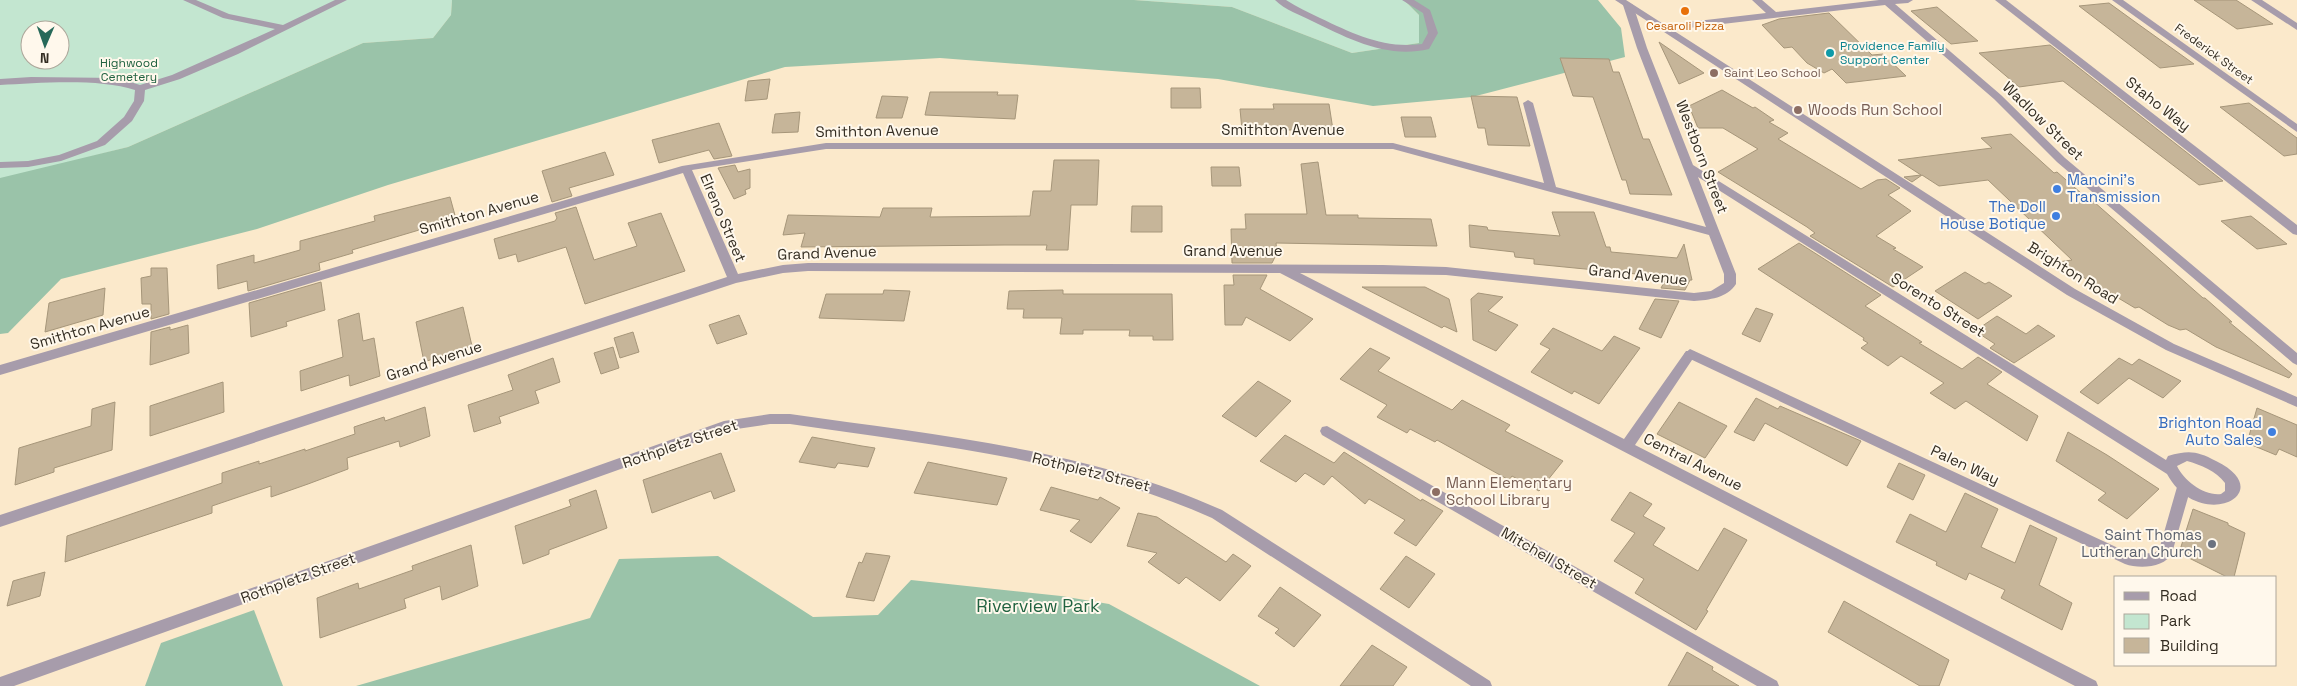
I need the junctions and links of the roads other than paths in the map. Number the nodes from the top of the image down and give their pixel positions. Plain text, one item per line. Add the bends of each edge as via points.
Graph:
1 (188, 0) edge
2 (324, 0) edge
3 (342, 0) edge
4 (1280, 0) edge
5 (1407, 0) edge
6 (1757, 0) edge
7 (1908, 0) edge
8 (2000, 0) edge
9 (2117, 0) edge
10 (2256, 0) edge
11 (1885, 1) edge
12 (1624, 3) edge
13 (315, 12) junction
14 (1773, 15) junction
15 (2297, 26) edge
16 (283, 28) junction
17 (1663, 28) junction
18 (0, 82) edge
19 (140, 88) junction
20 (1528, 103) dead end
21 (2297, 129) edge
22 (0, 164) edge
23 (686, 168) junction
24 (1689, 168) junction
25 (1551, 188) junction
26 (2297, 231) edge
27 (1714, 234) junction
28 (1281, 268) junction
29 (734, 279) junction
30 (1694, 297) joint
31 (2297, 360) edge
32 (0, 370) edge
33 (2297, 402) edge
34 (1327, 431) dead end
35 (1626, 446) junction
36 (2171, 470) junction
37 (2184, 487) junction
38 (0, 521) edge
39 (0, 684) edge
40 (1484, 686) edge
41 (1770, 686) edge
42 (2090, 686) edge

1 - 16 street via 226,16
2 - 13 street
3 - 13 street
4 - 5 street via 1336,32 1380,47 1408,50 1426,47 1433,33 1427,12
6 - 14 street
7 - 11 street
8 - 26 street, Staho Way
9 - 21 street, Frederick Street
10 - 15 street
11 - 14 street
11 - 31 street, Wadlow Street via 2030,126 2061,160
12 - 17 street, Brighton Road
12 - 24 street, Westborn Street
13 - 16 street
14 - 17 street
16 - 19 street via 184,74
17 - 33 street, Brighton Road via 2071,292 2170,347
18 - 19 street via 118,81
19 - 22 street via 139,101 128,119 101,144 62,158 28,164
20 - 25 street
23 - 25 street, Smithton Avenue via 840,145 1381,145 1404,148
23 - 29 street, Elreno Street
23 - 32 street, Smithton Avenue
24 - 27 street, Westborn Street
24 - 36 street, Sorento Street
25 - 27 street, Smithton Avenue
27 - 30 street, Westborn Street via 1730,274 1730,284 1724,291
28 - 29 street, Grand Avenue via 808,267
28 - 30 street, Grand Avenue via 1446,271
28 - 35 street, Central Avenue
29 - 38 street, Grand Avenue
34 - 41 street, Mitchell Street
35 - 37 street, Palen Way via 1690,354 2130,560 2157,560 2165,553
35 - 42 street, Central Avenue
36 - 37 street, Sorento Street
36 - 37 street, Sorento Street via 2173,460 2197,457 2222,471 2232,482 2233,489 2225,498 2216,499
39 - 40 street, Rothpletz Street via 729,425 790,419 1050,460 1189,501 1217,514

